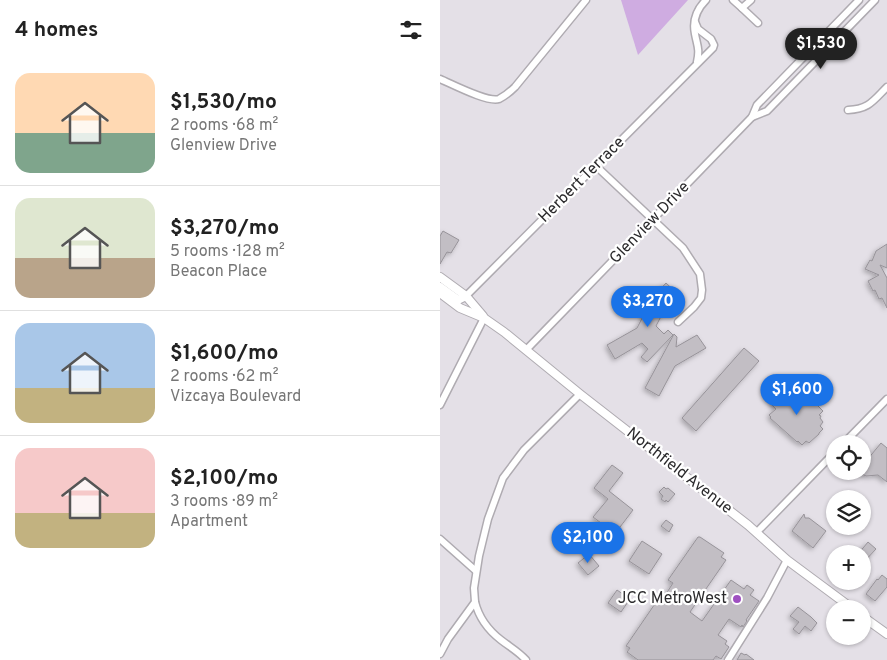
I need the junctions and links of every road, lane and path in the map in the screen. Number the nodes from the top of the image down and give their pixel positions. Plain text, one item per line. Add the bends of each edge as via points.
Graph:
1 (586, 0) edge
2 (706, 0) edge
3 (733, 0) edge
4 (751, 0) edge
5 (859, 0) edge
6 (875, 0) edge
7 (742, 8) junction
8 (694, 22) junction
9 (758, 23) dead end
10 (697, 63) junction
11 (440, 79) edge
12 (887, 87) edge
13 (848, 110) dead end
14 (752, 117) junction
15 (596, 166) junction
16 (653, 220) junction
17 (440, 277) edge
18 (440, 287) edge
19 (440, 293) edge
20 (466, 296) junction
21 (484, 318) junction
22 (678, 322) dead end
23 (526, 350) junction
24 (580, 394) junction
25 (887, 399) edge
26 (440, 405) edge
27 (852, 435) edge
28 (826, 461) edge
29 (756, 532) junction
30 (440, 539) edge
31 (787, 560) junction
32 (476, 572) junction
33 (841, 600) edge
34 (475, 602) junction
35 (871, 622) edge
36 (887, 634) edge
37 (440, 654) edge
38 (526, 660) edge
39 (728, 660) edge

1 - 11 street via 508,94 488,99
2 - 8 street
3 - 7 street
4 - 7 street
5 - 14 street, Glenview Drive via 757,105
6 - 14 street, Glenview Drive via 767,111
7 - 9 street
8 - 10 street via 699,52
8 - 10 street, Herbert Terrace via 714,45
10 - 15 street, Herbert Terrace
12 - 13 street via 860,110
14 - 16 street, Glenview Drive
15 - 16 street
15 - 20 street, Herbert Terrace
16 - 22 street via 684,248 700,274 701,298
16 - 23 street, Glenview Drive
17 - 20 main road
18 - 20 main road via 458,300
19 - 21 main road via 460,308
20 - 21 main road
21 - 23 main road, Northfield Avenue
21 - 26 street
23 - 24 main road, Northfield Avenue
24 - 29 main road, Northfield Avenue
24 - 32 street via 524,450 503,478 488,519
25 - 27 street
28 - 29 street
29 - 31 main road, Northfield Avenue
30 - 32 street
31 - 33 main road, Northfield Avenue
31 - 39 street
32 - 34 street
34 - 37 street
34 - 38 street via 478,614 488,628
35 - 36 main road

